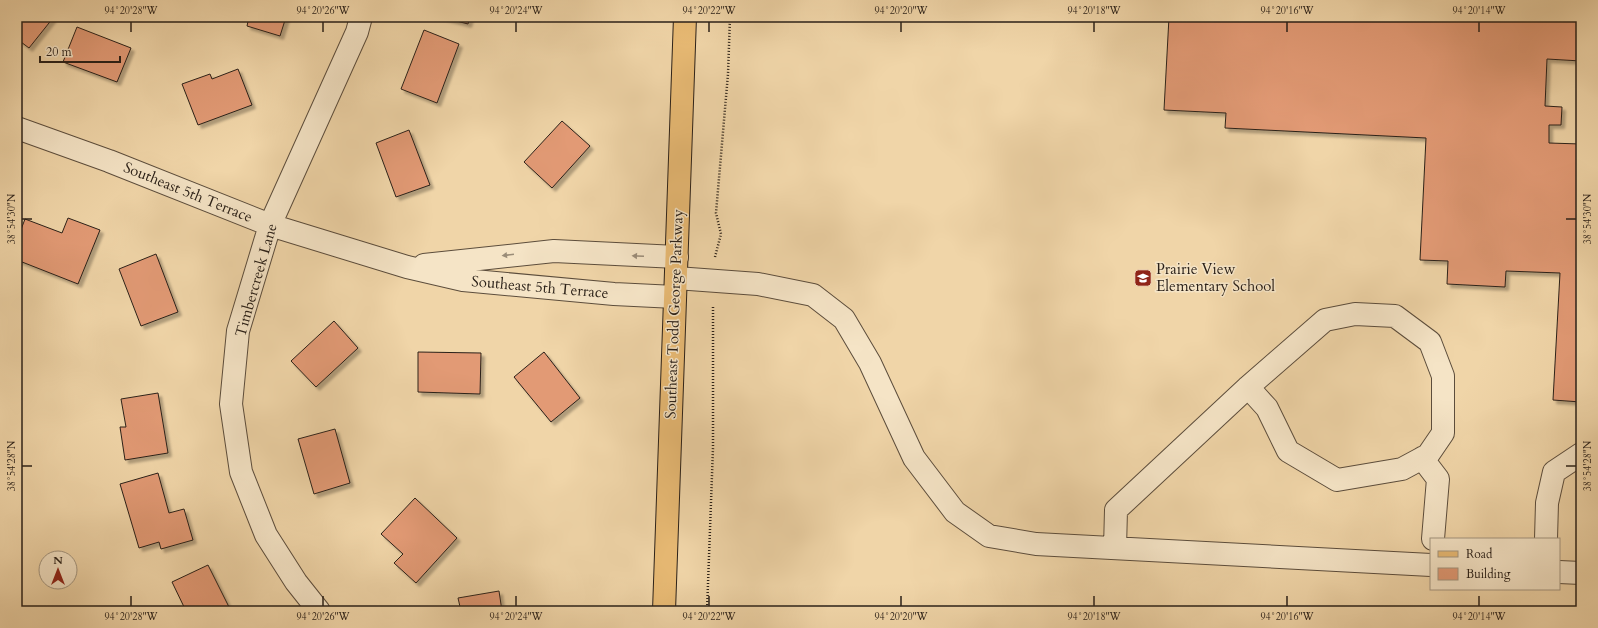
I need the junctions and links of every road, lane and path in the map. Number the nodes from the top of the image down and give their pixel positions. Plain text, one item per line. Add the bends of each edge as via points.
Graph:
1 (361, 17) edge
2 (685, 17) edge
3 (730, 17) edge
4 (17, 128) edge
5 (270, 225) junction
6 (721, 234) dead end
7 (407, 267) junction
8 (676, 277) junction
9 (713, 322) dead end
10 (1248, 388) junction
11 (1581, 454) edge
12 (1422, 458) junction
13 (1433, 538) edge
14 (1546, 538) edge
15 (1115, 548) junction
16 (1430, 565) edge
17 (1560, 572) edge
18 (1581, 573) edge
19 (319, 611) edge
20 (664, 611) edge
21 (707, 611) edge

1 - 5 street, Timbercreek Lane via 357,32
2 - 8 main road, Southeast Todd George Parkway
3 - 6 path via 728,74 716,213
4 - 5 street, Southeast 5th Terrace via 109,161
5 - 7 street, Southeast 5th Terrace
5 - 19 street, Timbercreek Lane via 238,331 231,404 240,472 266,535 296,582
8 -> 7 street, Southeast 5th Terrace via 554,251
7 - 8 street, Southeast 5th Terrace via 463,280 614,294
8 - 15 street via 758,284 813,295 844,319 870,363 914,458 955,512 989,536 1036,544
8 - 20 main road, Southeast Todd George Parkway
9 - 21 path via 713,448
10 - 12 street via 1267,408 1288,451 1337,480 1402,469
10 - 12 street via 1325,320 1355,314 1395,316 1430,342 1443,376 1443,433 1428,455
10 - 15 street via 1116,510
11 - 14 street via 1554,472 1547,503
12 - 13 street via 1438,479
15 - 16 street
17 - 18 street

